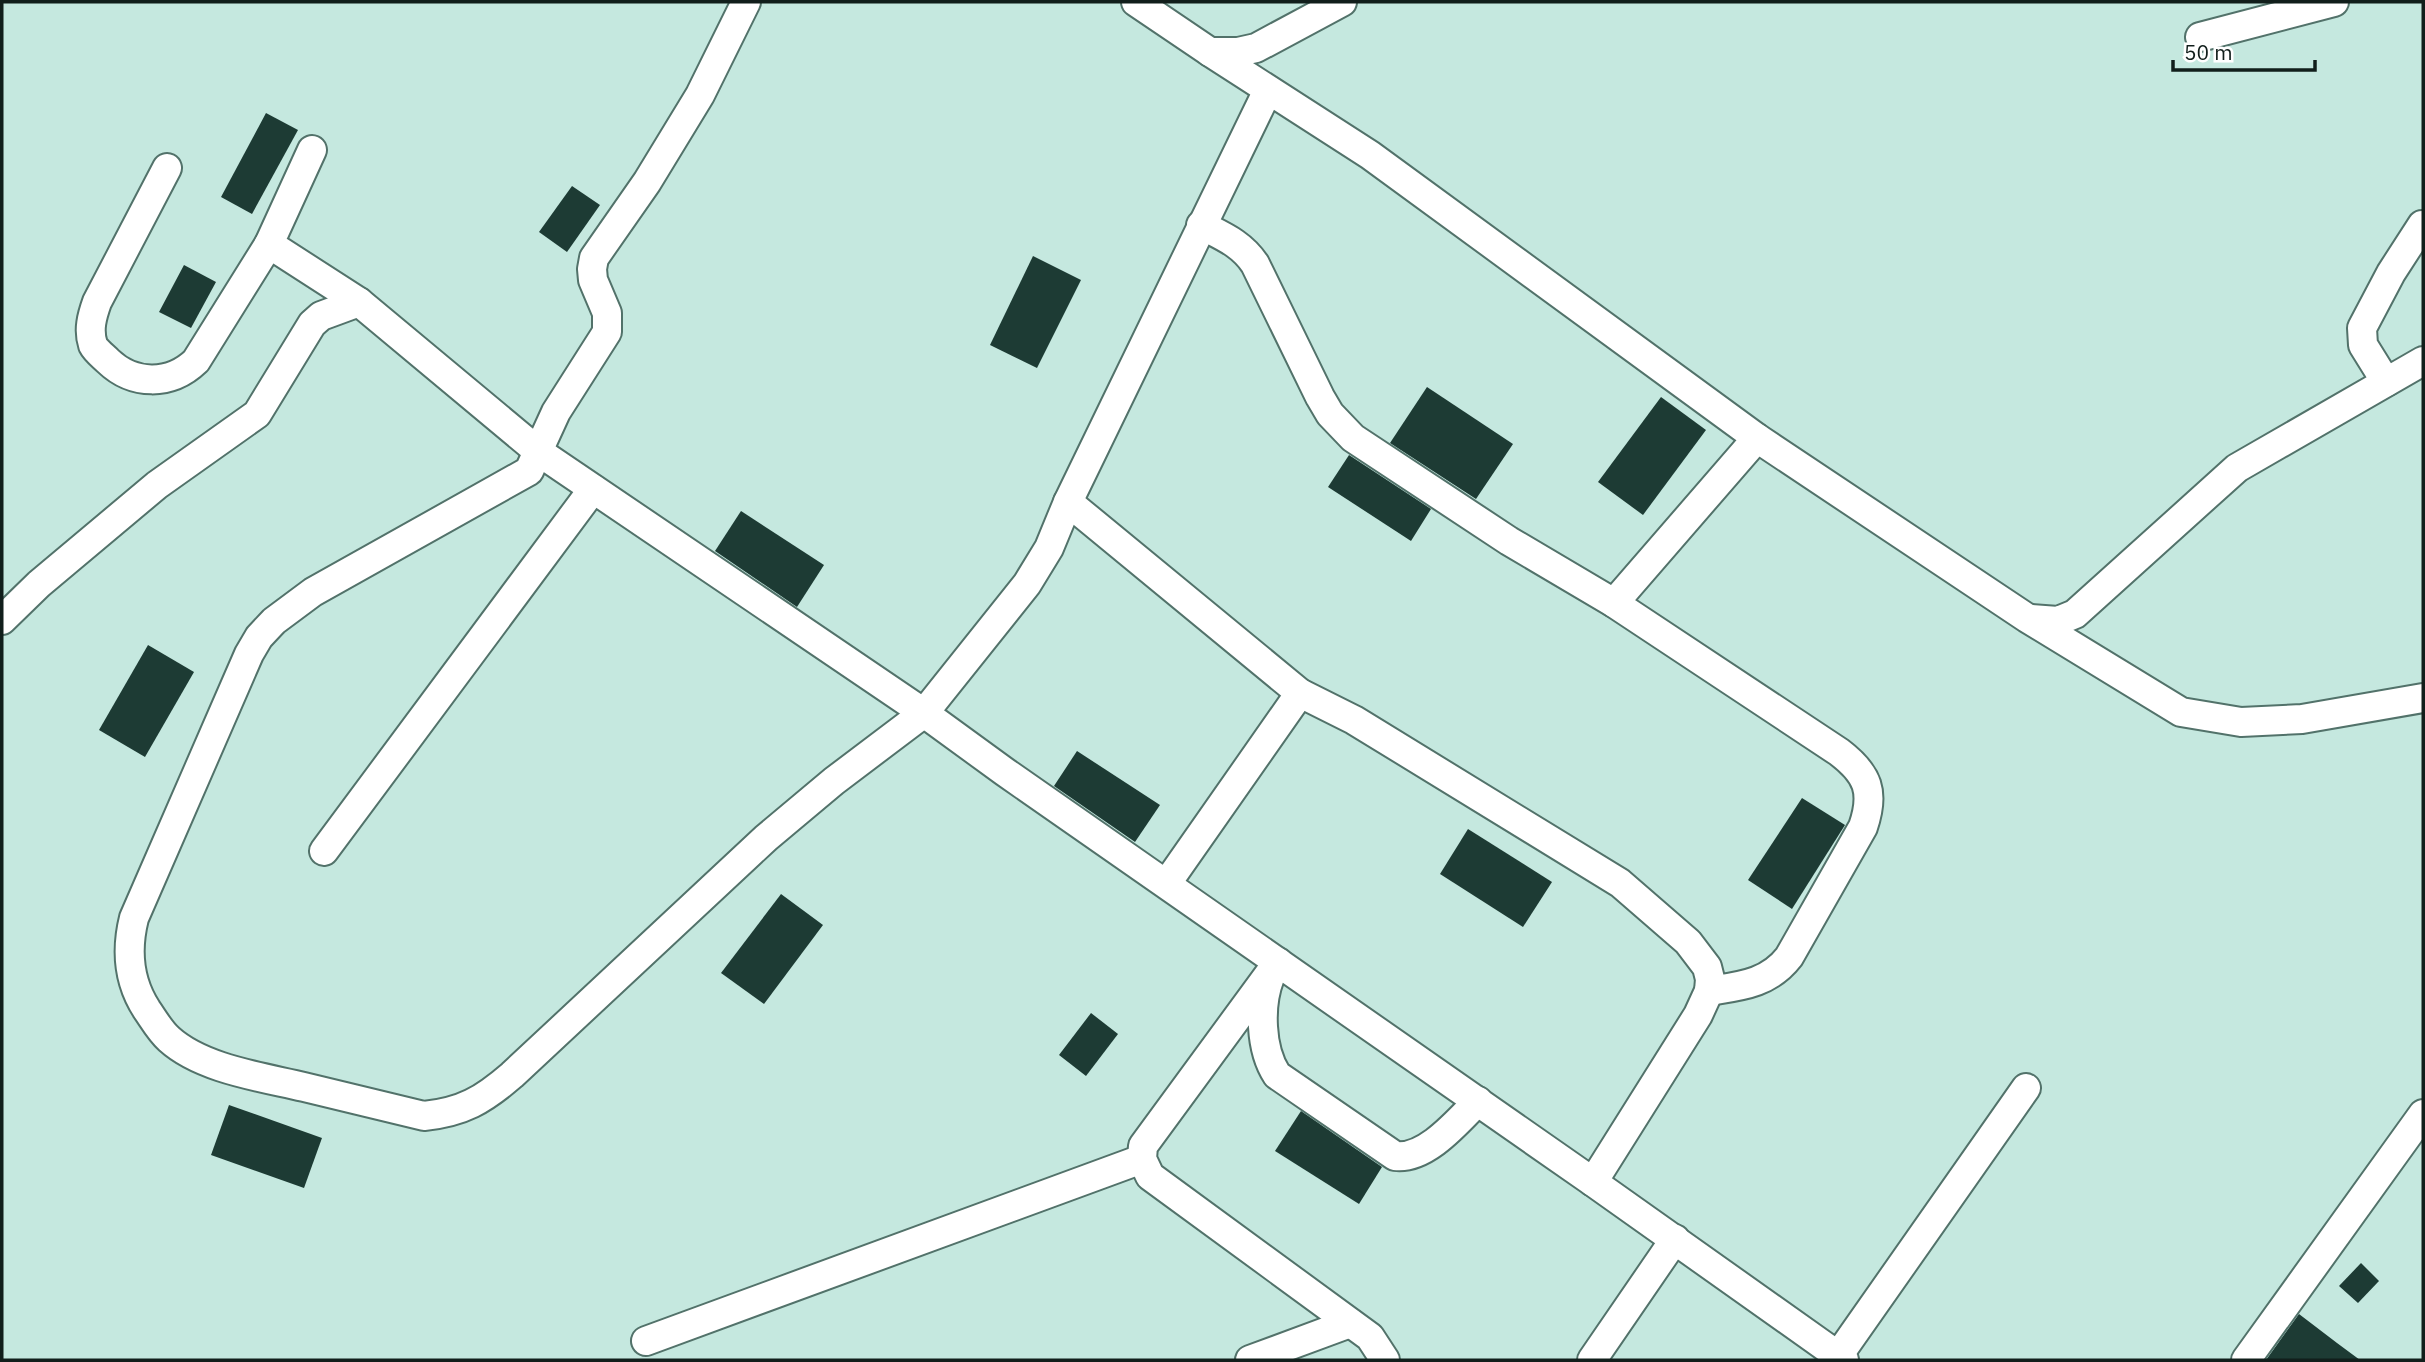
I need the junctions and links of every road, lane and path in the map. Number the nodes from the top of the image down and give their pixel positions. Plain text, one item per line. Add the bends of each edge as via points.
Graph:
1 (746, 2) edge
2 (1136, 2) edge
3 (1342, 2) edge
4 (2334, 2) edge
5 (2200, 37) dead end
6 (1210, 52) junction
7 (1269, 90) junction
8 (312, 150) dead end
9 (167, 168) dead end
10 (1201, 225) junction
11 (2422, 225) edge
12 (269, 244) junction
13 (359, 302) junction
14 (2423, 361) edge
15 (2386, 382) junction
16 (1757, 438) junction
17 (539, 452) junction
18 (593, 489) junction
19 (1068, 502) junction
20 (1614, 603) junction
21 (2088, 603) junction
22 (2027, 618) junction
23 (2, 620) edge
24 (2098, 663) junction
25 (1300, 693) junction
26 (2423, 698) edge
27 (924, 713) junction
28 (324, 851) dead end
29 (1167, 883) junction
30 (1278, 962) junction
31 (1709, 991) junction
32 (2026, 1088) dead end
33 (1478, 1101) junction
34 (2423, 1114) edge
35 (1142, 1159) junction
36 (1593, 1182) junction
37 (1675, 1239) junction
38 (1350, 1323) junction
39 (646, 1340) dead end
40 (1841, 1358) edge
41 (1250, 1360) edge
42 (1385, 1360) edge
43 (1592, 1360) edge
44 (2246, 1360) edge

1 - 17 lane via 700,95 594,258 593,280 607,313 607,332 556,412
2 - 6 lane
3 - 6 lane via 1256,48
4 - 5 lane
6 - 7 lane
7 - 10 lane
7 - 16 lane via 1370,155
8 - 12 lane
9 - 12 lane via 92,317 94,347 111,364 136,379 177,374 188,368
10 - 19 lane
10 - 20 lane via 1246,251 1325,405 1353,438 1509,541
11 - 15 lane via 2362,328 2363,345
12 - 13 lane
13 - 17 lane
13 - 23 lane via 312,324 257,414 157,485
14 - 15 lane
15 - 21 lane via 2237,468
16 - 20 lane
16 - 22 lane
17 - 18 lane
17 - 27 lane via 521,477 313,592 259,637 129,938 131,977 138,996 171,1041 233,1071 424,1116 466,1107 512,1075 766,838
18 - 27 lane
18 - 28 lane
19 - 25 lane
19 - 27 lane via 1049,548 1027,584
20 - 31 lane via 1839,752 1867,785 1869,802 1863,827 1781,967 1758,982
21 - 22 lane via 2068,619
21 - 24 lane via 2082,635
22 - 24 lane
24 - 26 lane via 2181,712 2241,722 2302,719
25 - 29 lane
25 - 31 lane via 1354,720 1620,883 1688,942 1707,967
27 - 29 lane
29 - 30 lane
30 - 33 lane
30 - 33 lane via 1265,995 1265,1037 1271,1066 1285,1083 1399,1157 1416,1154 1447,1133
30 - 35 lane via 1143,1146
31 - 36 lane
32 - 40 lane
33 - 36 lane
34 - 44 lane
35 - 38 lane via 1150,1176
35 - 39 lane
36 - 37 lane
37 - 40 lane
37 - 43 lane
38 - 41 lane
38 - 42 lane via 1370,1337

